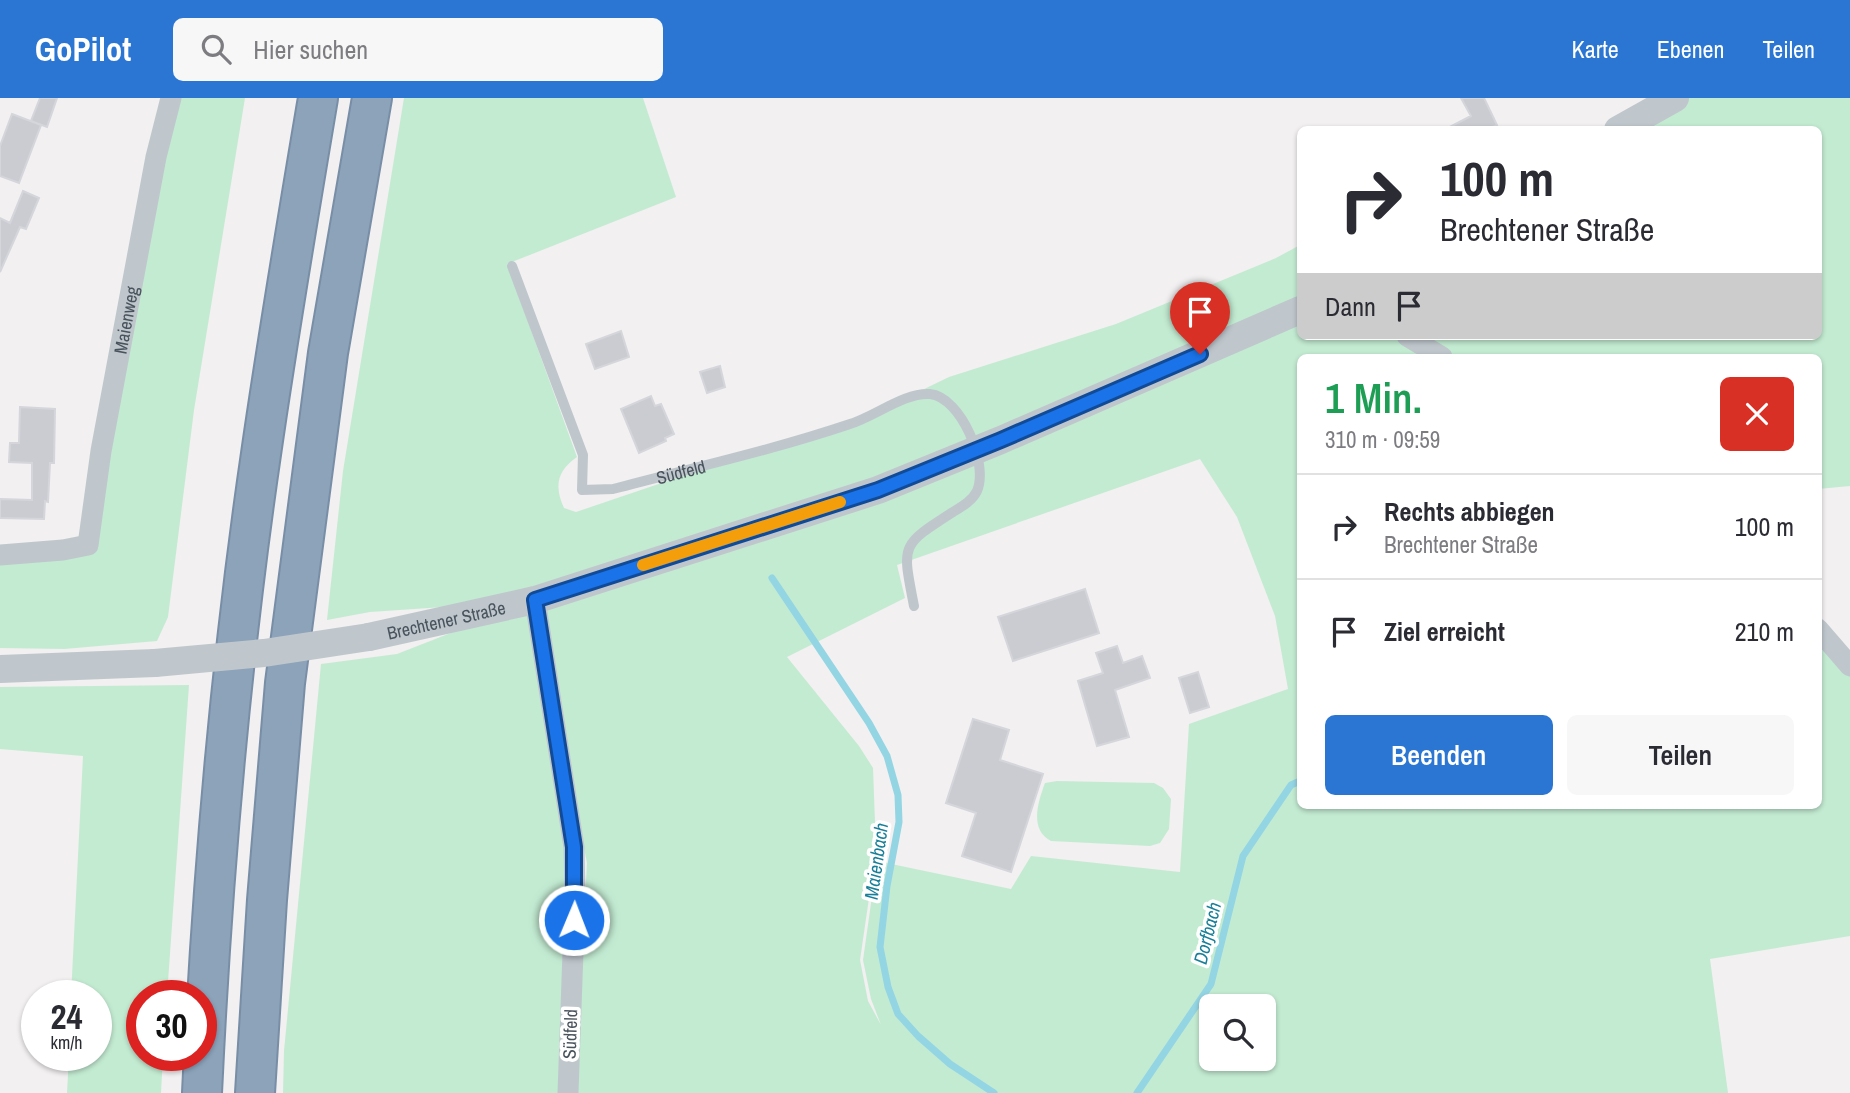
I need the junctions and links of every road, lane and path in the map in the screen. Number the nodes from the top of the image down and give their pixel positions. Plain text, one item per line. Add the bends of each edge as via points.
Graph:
1 (171, 98) edge
2 (318, 98) edge
3 (372, 98) edge
4 (1675, 98) edge
5 (1625, 126) edge
6 (513, 265) dead end
7 (1297, 311) edge
8 (1414, 340) edge
9 (1437, 354) edge
10 (976, 450) junction
11 (0, 555) edge
12 (535, 600) junction
13 (914, 606) dead end
14 (1822, 634) edge
15 (1850, 666) edge
16 (0, 669) edge
17 (202, 1093) edge
18 (255, 1093) edge
19 (568, 1093) edge

1 - 11 street, Maienweg via 106,424 88,545
2 - 17 highway via 246,569 227,737
3 - 18 highway via 328,353 285,683
4 - 5 street
6 - 10 lane, Südfeld via 583,455 582,490 613,489 852,424 912,396 931,394 945,401 964,423
7 - 10 street, Brechtener Straße
8 - 9 street
10 - 12 street, Brechtener Straße via 878,490
10 - 13 lane via 980,472 971,500 917,536 909,548 905,560
12 - 16 street, Brechtener Straße, bridge via 369,637 264,653
12 - 19 street, Südfeld via 574,847
14 - 15 street

